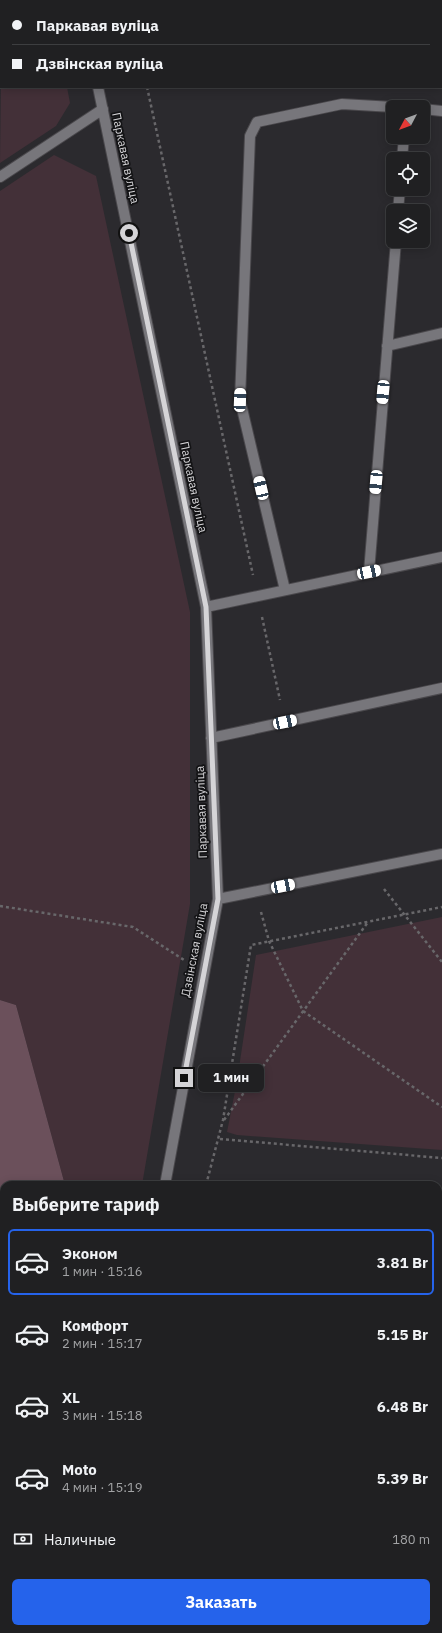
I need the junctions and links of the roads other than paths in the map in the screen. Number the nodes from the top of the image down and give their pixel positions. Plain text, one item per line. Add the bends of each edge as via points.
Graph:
1 (98, 88) edge
2 (386, 107) edge
3 (103, 109) junction
4 (430, 110) edge
5 (442, 111) edge
6 (0, 177) edge
7 (395, 248) edge
8 (442, 334) edge
9 (387, 346) junction
10 (442, 557) edge
11 (369, 572) junction
12 (285, 590) junction
13 (206, 607) junction
14 (442, 688) edge
15 (211, 738) junction
16 (442, 854) edge
17 (218, 899) junction
18 (166, 1181) edge

1 - 3 street, Паркавая вуліца
2 - 12 street via 342,104 258,122 250,136 240,400
3 - 6 street
3 - 13 street, Паркавая вуліца
4 - 5 street
7 - 9 street
8 - 9 street
9 - 11 street
10 - 11 street
11 - 12 street
12 - 13 street
13 - 15 street, Паркавая вуліца
14 - 15 street
15 - 17 street, Паркавая вуліца
16 - 17 street, Дзвінская вуліца
17 - 18 street, Дзвінская вуліца

